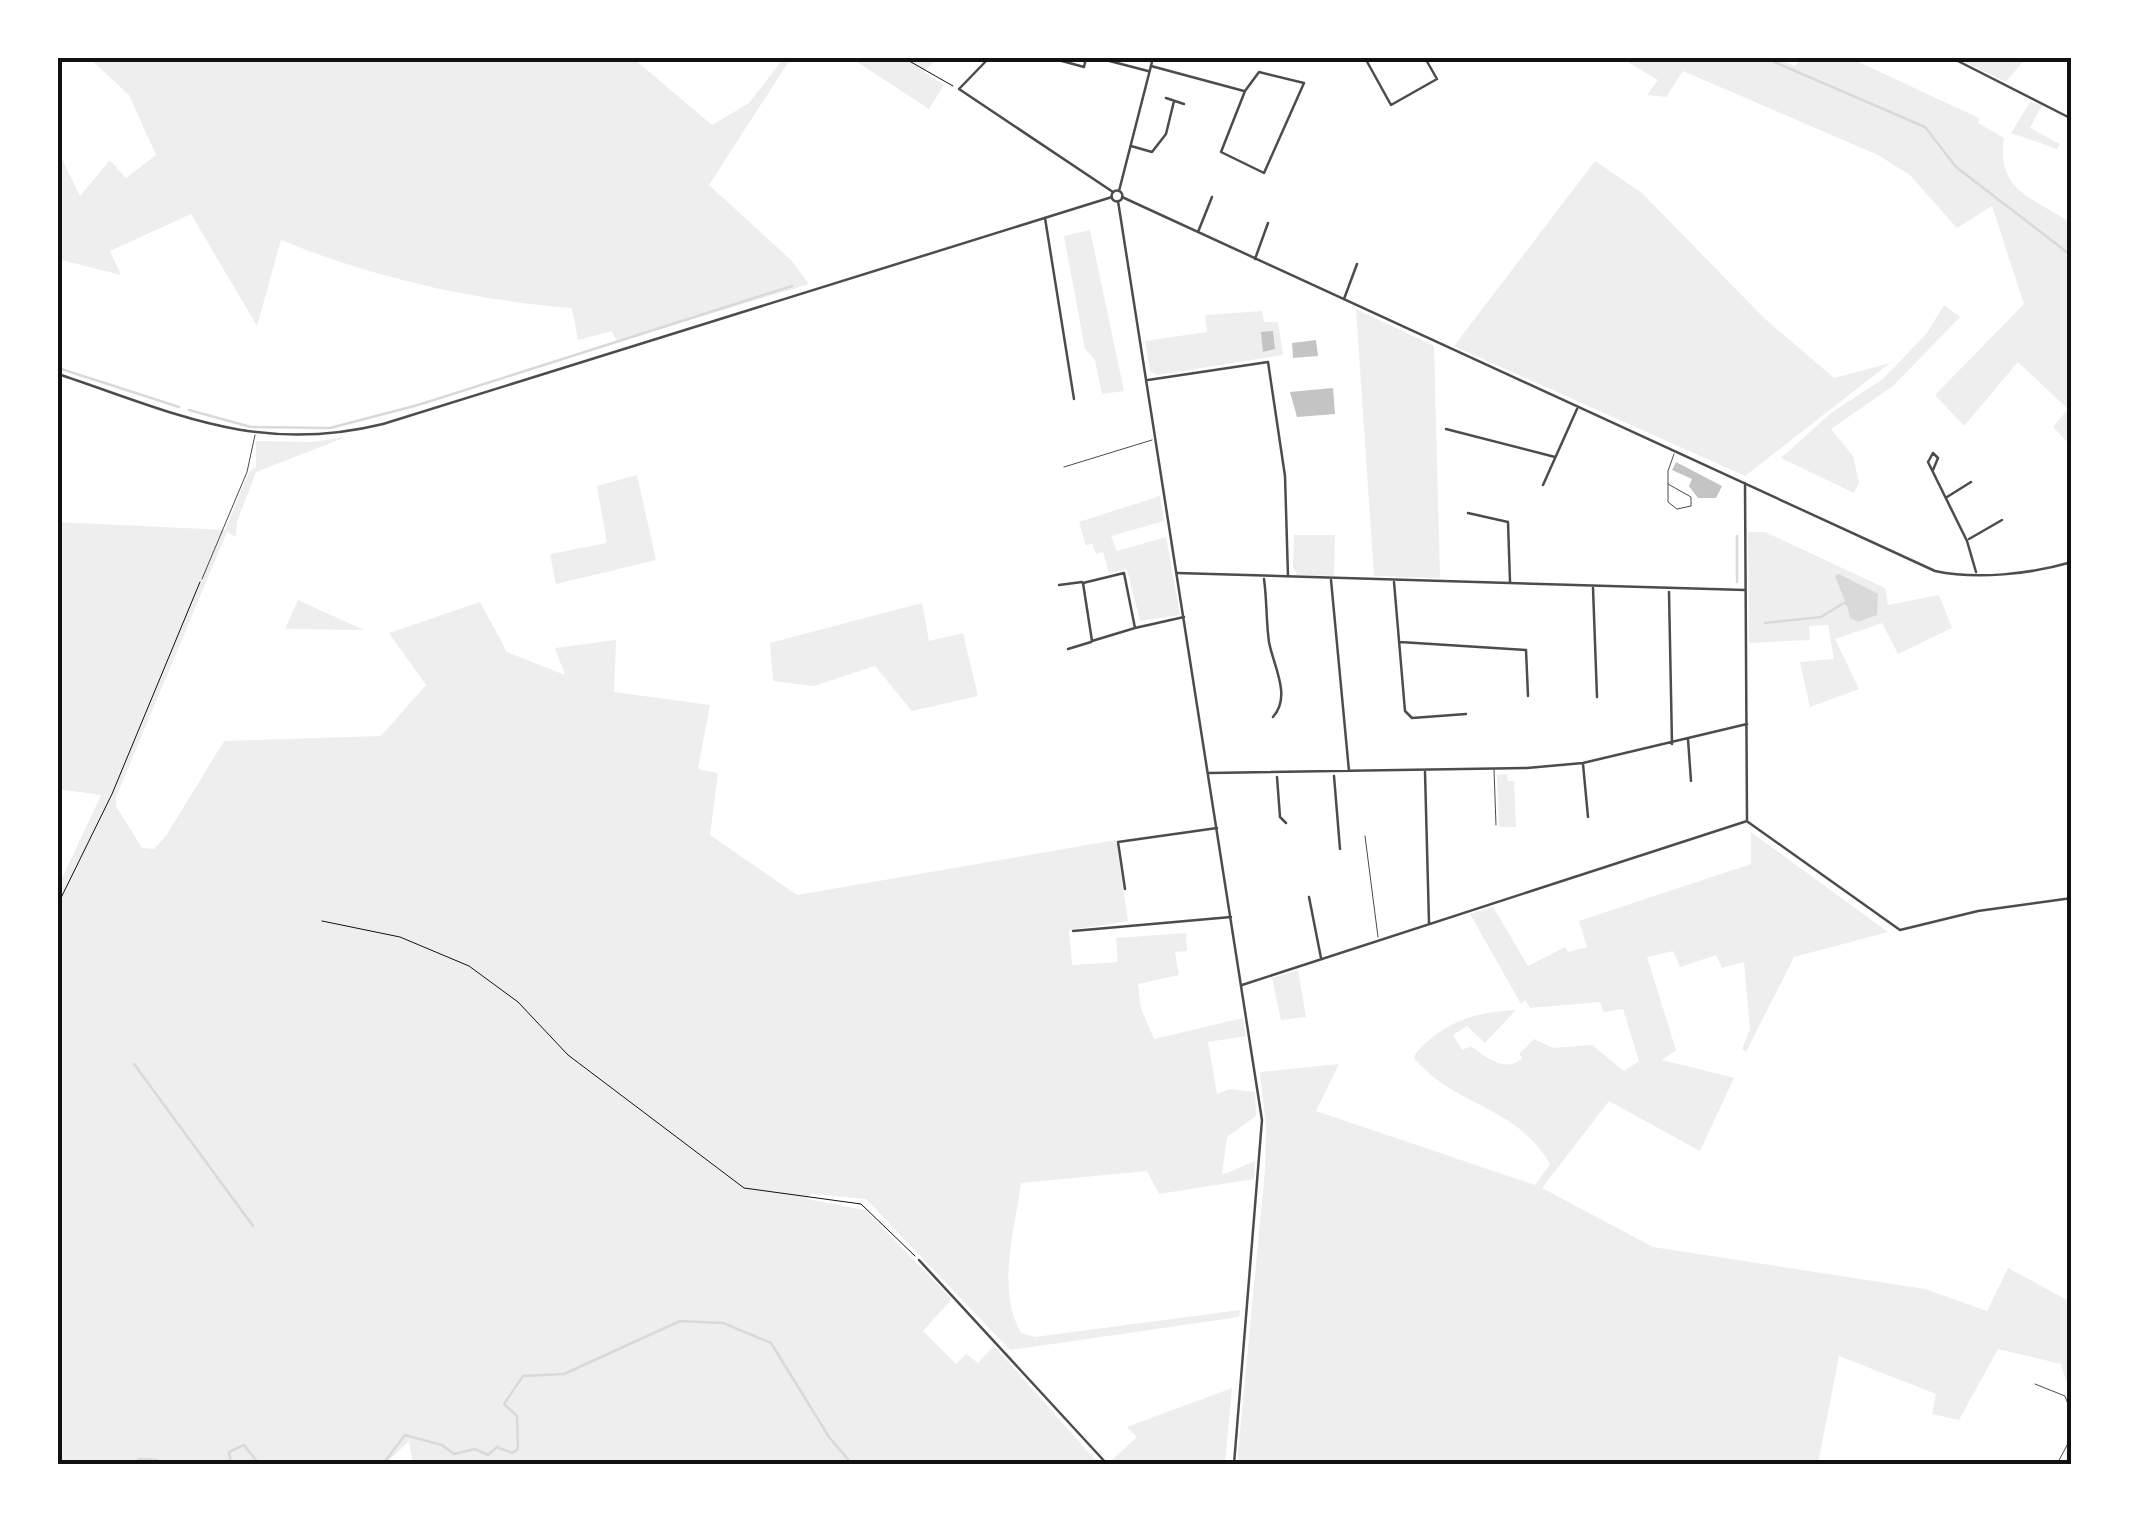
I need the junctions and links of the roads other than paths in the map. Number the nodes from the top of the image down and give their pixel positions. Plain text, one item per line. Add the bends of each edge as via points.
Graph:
1 (989, 58) edge
2 (1051, 58) edge
3 (1086, 58) edge
4 (1098, 58) edge
5 (1153, 58) edge
6 (1365, 58) edge
7 (1425, 58) edge
8 (1952, 58) edge
9 (1150, 69) junction
10 (1245, 91) junction
11 (1166, 98) dead end
12 (1174, 101) junction
13 (1184, 104) dead end
14 (2072, 119) edge
15 (1130, 146) junction
16 (1115, 193) junction
17 (1212, 197) dead end
18 (1120, 199) junction
19 (1045, 217) junction
20 (1268, 223) dead end
21 (1198, 232) junction
22 (1255, 259) junction
23 (1357, 264) dead end
24 (1344, 299) junction
25 (58, 374) edge
26 (1147, 380) junction
27 (1074, 399) dead end
28 (1578, 406) junction
29 (1446, 429) dead end
30 (255, 435) junction
31 (1156, 439) junction
32 (1675, 451) junction
33 (1555, 457) junction
34 (1064, 467) dead end
35 (1932, 470) dead end
36 (1971, 482) dead end
37 (1668, 484) junction
38 (1745, 484) junction
39 (1542, 485) dead end
40 (1946, 497) junction
41 (1468, 513) dead end
42 (2002, 520) dead end
43 (1967, 541) junction
44 (2072, 562) edge
45 (1176, 573) junction
46 (1976, 574) junction
47 (1264, 576) junction
48 (1288, 578) junction
49 (1330, 579) junction
50 (202, 580) road end
51 (1394, 580) junction
52 (1084, 583) junction
53 (1510, 584) junction
54 (1059, 586) dead end
55 (1593, 587) junction
56 (1669, 590) junction
57 (1745, 590) junction
58 (1184, 616) junction
59 (1135, 628) junction
60 (1092, 641) junction
61 (1400, 642) junction
62 (1068, 648) dead end
63 (1528, 696) dead end
64 (1597, 698) dead end
65 (1466, 714) dead end
66 (1273, 717) dead end
67 (1746, 724) junction
68 (1688, 739) junction
69 (1672, 744) junction
70 (1584, 763) junction
71 (1494, 769) junction
72 (1425, 772) junction
73 (1209, 773) junction
74 (1334, 774) junction
75 (1350, 774) junction
76 (1276, 775) junction
77 (1690, 782) dead end
78 (1588, 817) dead end
79 (1747, 821) junction
80 (1286, 823) dead end
81 (1496, 825) dead end
82 (1217, 828) junction
83 (1365, 836) dead end
84 (1340, 849) dead end
85 (1125, 889) dead end
86 (1310, 896) dead end
87 (2072, 898) edge
88 (1231, 917) junction
89 (1429, 925) junction
90 (1073, 931) dead end
91 (1378, 941) junction
92 (1321, 960) junction
93 (1242, 985) junction
94 (919, 1260) road end
95 (2036, 1384) dead end
96 (2072, 1415) edge
97 (2072, 1436) edge
98 (1107, 1464) edge
99 (1234, 1464) edge
100 (2057, 1464) edge

1 - 16 street via 959,89
2 - 3 street via 1084,66
4 - 9 street
5 - 9 street
6 - 7 street via 1392,105 1436,79
8 - 14 street
9 - 10 street
9 - 15 street
10 - 10 street via 1221,152 1264,173 1304,84 1259,72
11 - 12 street
12 - 13 street
12 - 15 street via 1166,134 1152,152
15 - 16 street
16 - 18 street
16 - 18 street
16 - 19 street
17 - 21 street
18 - 21 street
18 - 26 street
19 - 27 street
19 - 30 street via 383,424 322,436
20 - 22 street
21 - 22 street
22 - 24 street
23 - 24 street
24 - 28 street
25 - 30 street
26 - 31 street
26 - 48 street via 1268,362 1285,476
28 - 32 street
28 - 33 street
29 - 33 street
30 - 50 lane via 247,472
31 - 34 lane
31 - 45 street
32 - 37 lane
32 - 38 street
33 - 39 street
35 - 40 street
36 - 40 street
37 - 37 lane via 1670,506 1690,506 1691,497
38 - 46 street via 1935,571
38 - 57 street
40 - 43 street
41 - 53 street via 1508,522
42 - 43 street
43 - 46 street
44 - 46 street
45 - 47 street
45 - 58 street
47 - 48 street
47 - 66 street via 1270,646 1280,672
48 - 49 street
49 - 51 street
49 - 75 street
51 - 53 street
51 - 61 street
52 - 54 street
52 - 59 street via 1124,573
52 - 60 street
53 - 55 street
55 - 56 street
55 - 64 street
56 - 57 street
56 - 69 street
57 - 67 street
58 - 59 street
58 - 73 street
59 - 60 street
60 - 62 street
61 - 63 street via 1526,650
61 - 65 street via 1407,714
67 - 68 street
67 - 79 street
68 - 69 street
68 - 77 street
69 - 70 street
70 - 71 street
70 - 78 street
71 - 72 street
71 - 81 lane
72 - 75 street
72 - 89 street
73 - 76 street
73 - 82 street
74 - 75 street
74 - 76 street
74 - 84 street
76 - 80 street
79 - 87 street via 1904,931 1978,911
79 - 89 street
82 - 85 street via 1118,842
82 - 88 street
83 - 91 lane
86 - 92 street
88 - 90 street
88 - 93 street
89 - 91 street
91 - 92 street
92 - 93 street
93 - 99 street via 1262,1134
94 - 98 street
95 - 96 lane via 2065,1396
97 - 100 lane

